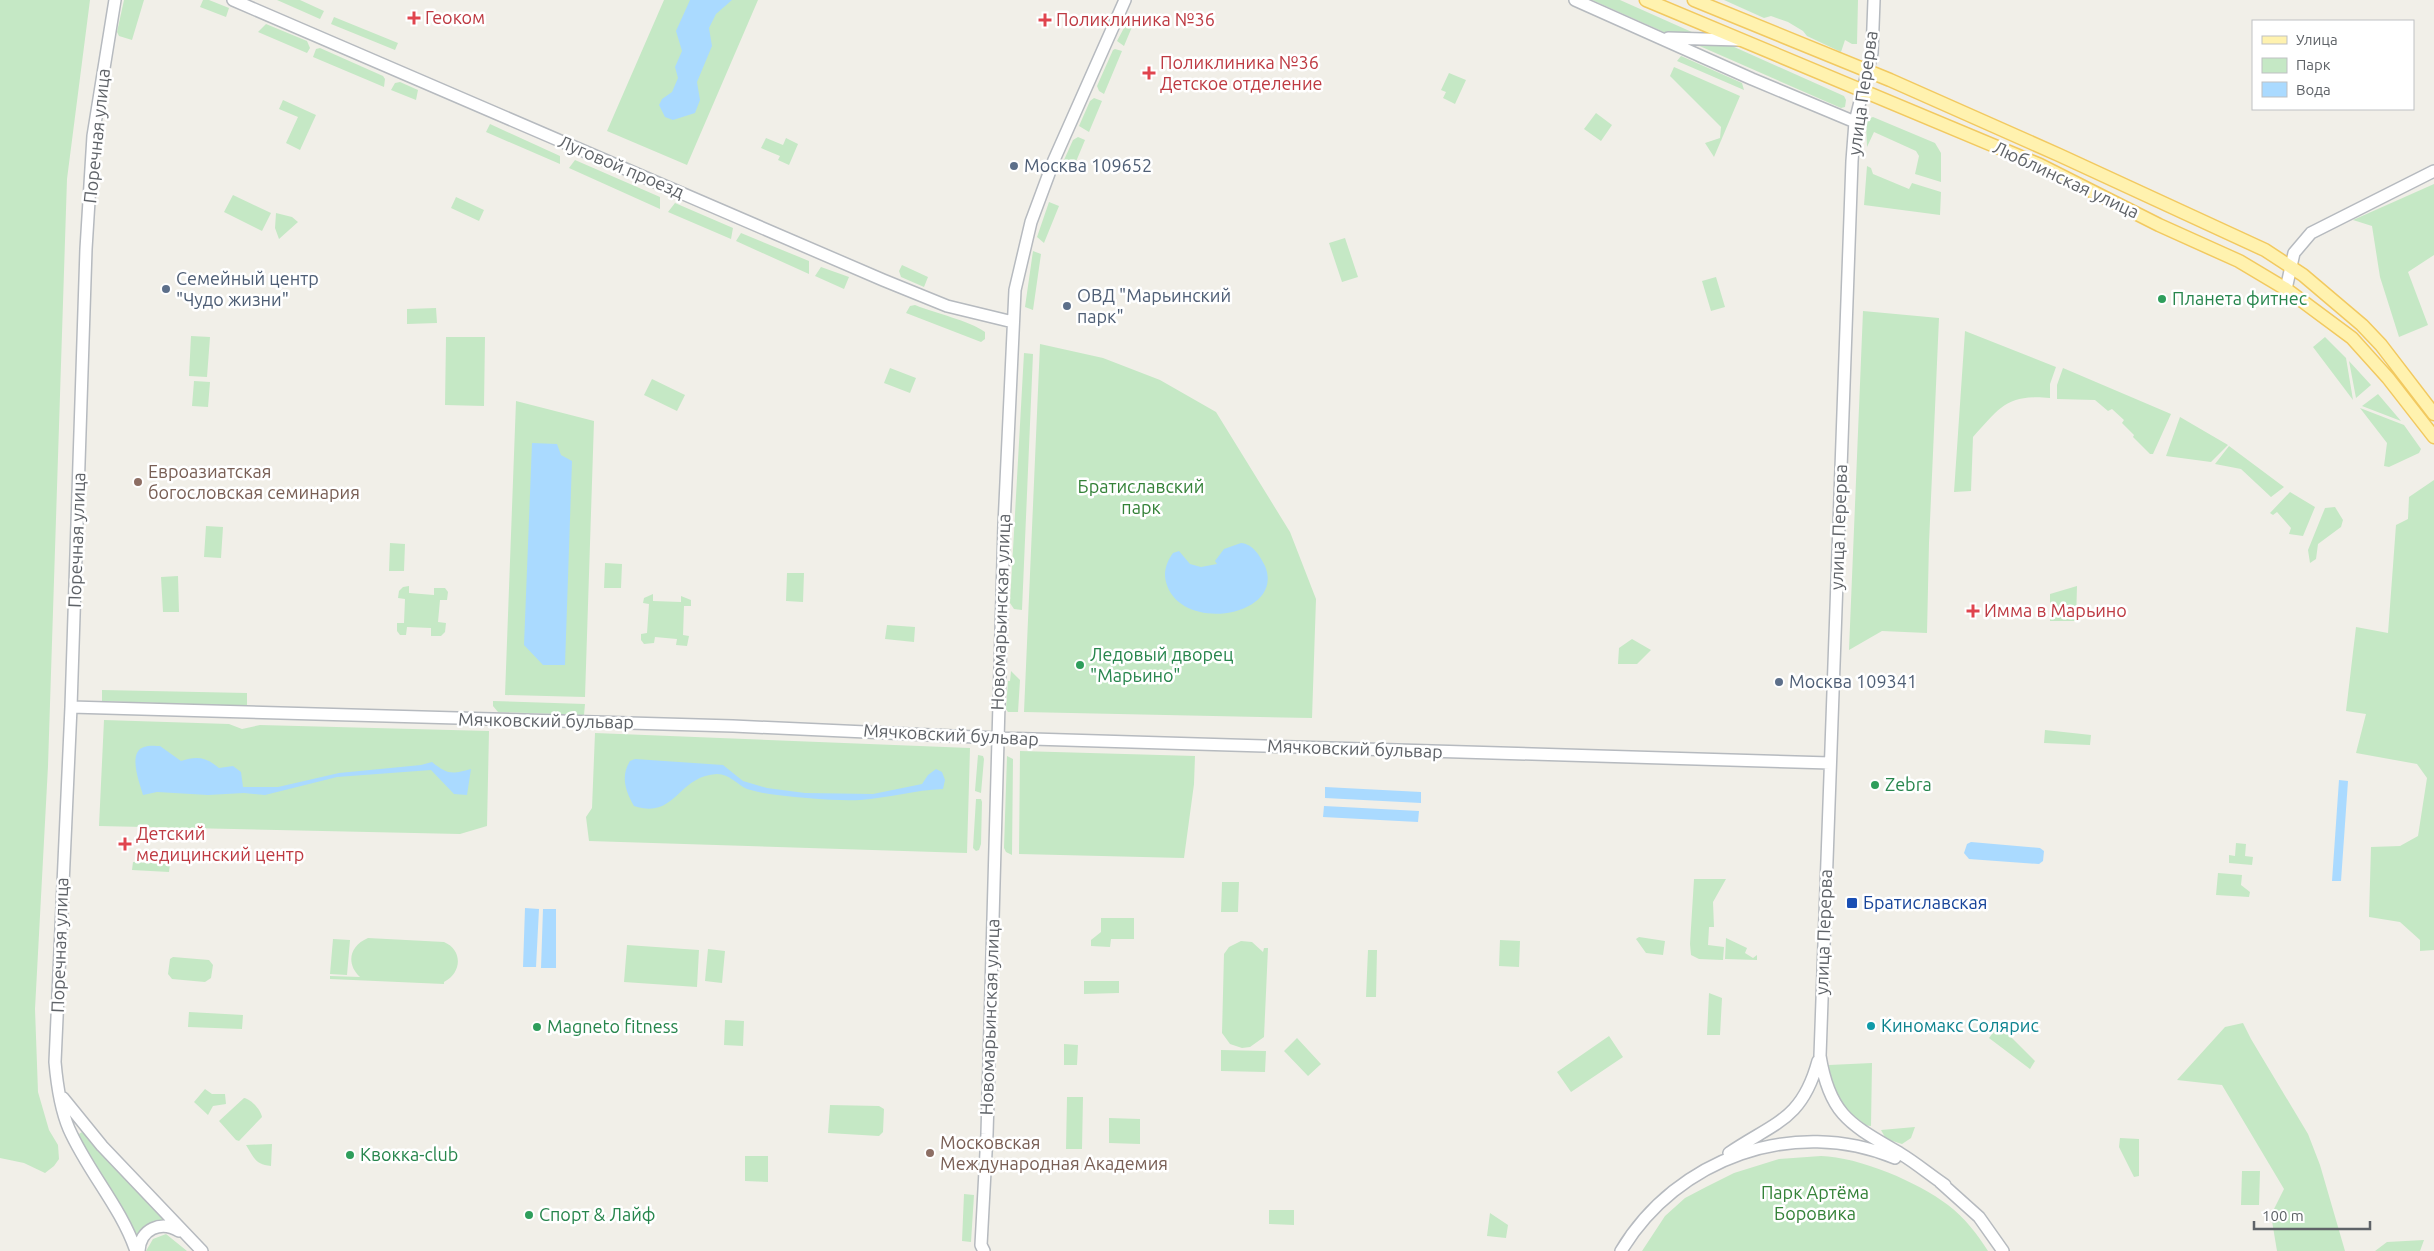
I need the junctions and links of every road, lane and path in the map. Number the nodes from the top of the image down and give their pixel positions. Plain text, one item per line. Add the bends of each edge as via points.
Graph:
1 (115, 0) edge
2 (233, 0) edge
3 (1125, 0) edge
4 (1575, 0) edge
5 (1646, 0) edge
6 (1694, 0) edge
7 (1874, 0) edge
8 (1717, 6) edge
9 (1661, 38) junction
10 (1739, 40) junction
11 (1867, 72) junction
12 (1863, 90) junction
13 (1855, 122) junction
14 (2432, 173) edge
15 (2291, 266) junction
16 (2286, 289) junction
17 (1013, 322) junction
18 (2414, 410) junction
19 (2434, 413) edge
20 (2434, 436) edge
21 (71, 707) junction
22 (997, 738) junction
23 (1830, 763) junction
24 (1820, 1056) junction
25 (58, 1082) junction
26 (1715, 1163) junction
27 (1945, 1185) junction
28 (187, 1236) junction
29 (981, 1249) edge
30 (138, 1251) edge
31 (202, 1251) edge
32 (1621, 1251) edge
33 (2003, 1251) edge

1 - 21 street, Поречная улица via 94,136 88,232
2 - 17 street, Луговой проезд via 912,292 956,308
3 - 17 street, Новомарьинская улица via 1054,160 1031,222 1018,272
4 - 9 street
5 - 10 main road, Люблинская улица
6 - 8 main road, Люблинская улица
7 - 11 street, улица Перерва via 1872,53
8 - 11 main road, Люблинская улица
9 - 10 street
9 - 13 street
10 - 12 main road, Люблинская улица
11 - 12 street, улица Перерва
11 - 15 main road, Люблинская улица via 2201,219
12 - 13 street, улица Перерва
12 - 16 main road, Люблинская улица via 2040,165 2239,261
13 - 23 street, улица Перерва
14 - 15 street via 2311,233 2294,253
15 - 16 street
15 - 19 main road, Люблинская улица via 2382,345
16 - 18 main road, Люблинская улица via 2352,338
17 - 22 street, Новомарьинская улица
18 - 19 street
18 - 20 main road, Люблинская улица
21 - 22 street, Мячковский бульвар via 753,726
21 - 25 street, Поречная улица via 55,1052
22 - 23 street, Мячковский бульвар
22 - 29 street, Новомарьинская улица
23 - 24 street, улица Перерва
24 - 26 street, улица Перерва via 1809,1090 1796,1108
24 - 27 street, улица Перерва via 1827,1088 1847,1120
25 - 28 street, Поречная улица via 69,1108
25 - 30 street, Поречная улица via 70,1132
26 - 27 street via 1777,1144 1829,1142 1888,1155
26 - 32 street via 1689,1178 1659,1203
27 - 33 street via 1979,1217
28 - 30 street, Поречная улица via 168,1226 156,1227 145,1234
28 - 31 street, Поречная улица

